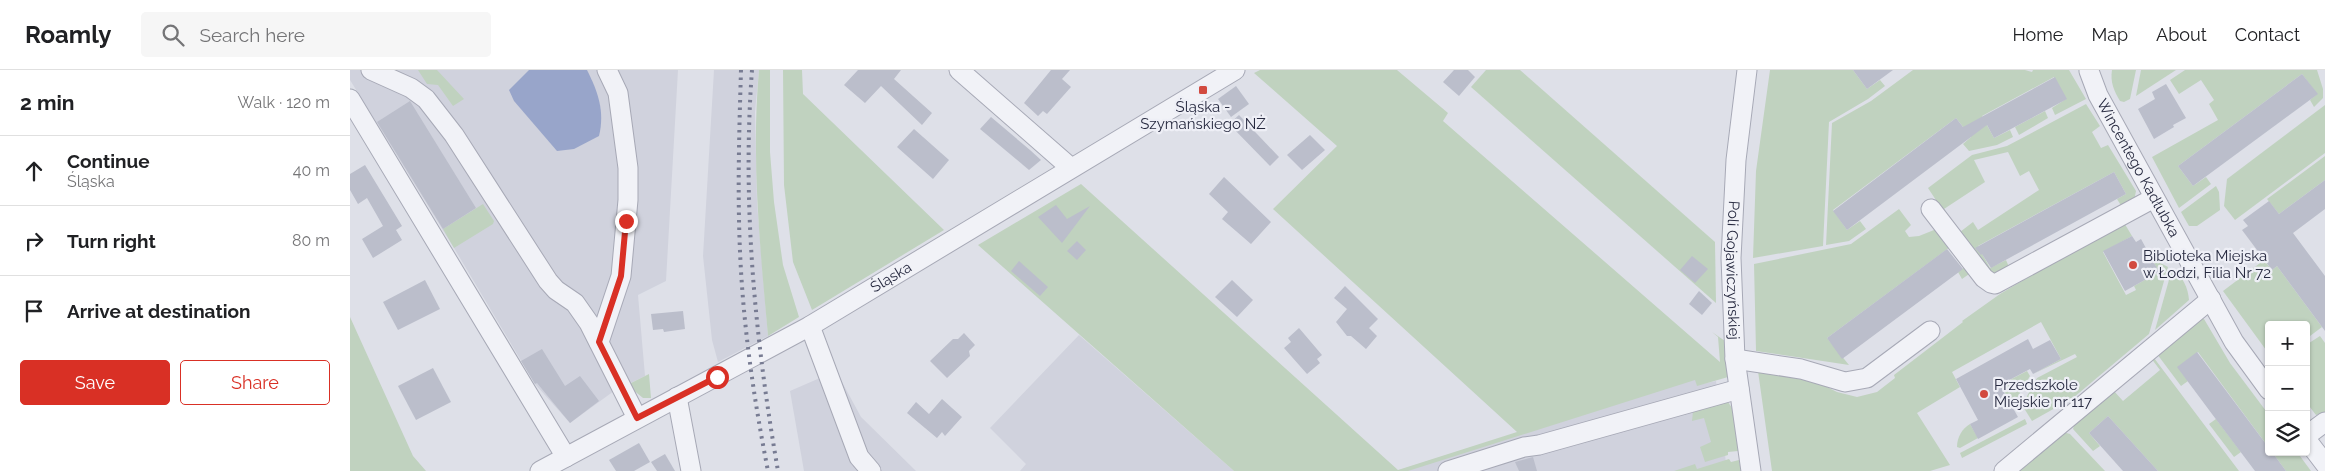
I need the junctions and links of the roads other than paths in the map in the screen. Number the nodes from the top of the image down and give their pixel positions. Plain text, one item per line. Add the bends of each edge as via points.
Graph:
1 (371, 70) edge
2 (607, 70) edge
3 (959, 70) edge
4 (1235, 70) edge
5 (1747, 70) edge
6 (2088, 70) edge
7 (350, 98) edge
8 (1071, 168) junction
9 (2154, 198) junction
10 (1931, 208) dead end
11 (2211, 299) junction
12 (810, 326) junction
13 (1930, 331) dead end
14 (599, 342) junction
15 (1736, 359) junction
16 (2265, 385) edge
17 (1739, 389) junction
18 (677, 397) junction
19 (637, 418) junction
20 (2325, 422) edge
21 (2310, 435) edge
22 (2310, 443) edge
23 (566, 457) junction
24 (2325, 464) edge
25 (540, 471) edge
26 (691, 471) edge
27 (871, 471) edge
28 (1448, 471) edge
29 (1751, 471) edge
30 (2004, 471) edge

1 - 14 street via 411,88 426,99 454,135 548,281 575,302
2 - 14 street via 618,93 628,168 628,200 621,276
3 - 8 street
4 - 8 street, Śląska
5 - 15 street, Poli Gojawiczyńskiej via 1736,160 1731,258
6 - 9 street, Wincentego Kadłubka via 2098,95
7 - 23 street
8 - 12 street, Śląska
9 - 10 street via 1995,284 1984,278
9 - 11 street, Wincentego Kadłubka
11 - 16 street, Wincentego Kadłubka via 2234,342
11 - 30 street
12 - 18 street, Śląska
12 - 27 street via 860,456
13 - 15 street via 1867,378 1845,382 1801,369
14 - 19 street
15 - 17 street, Poli Gojawiczyńskiej
17 - 28 street
17 - 29 street, Poli Gojawiczyńskiej
18 - 19 street, Śląska
18 - 26 street
19 - 23 street, Śląska
20 - 21 street
22 - 24 street
23 - 25 street, Śląska

